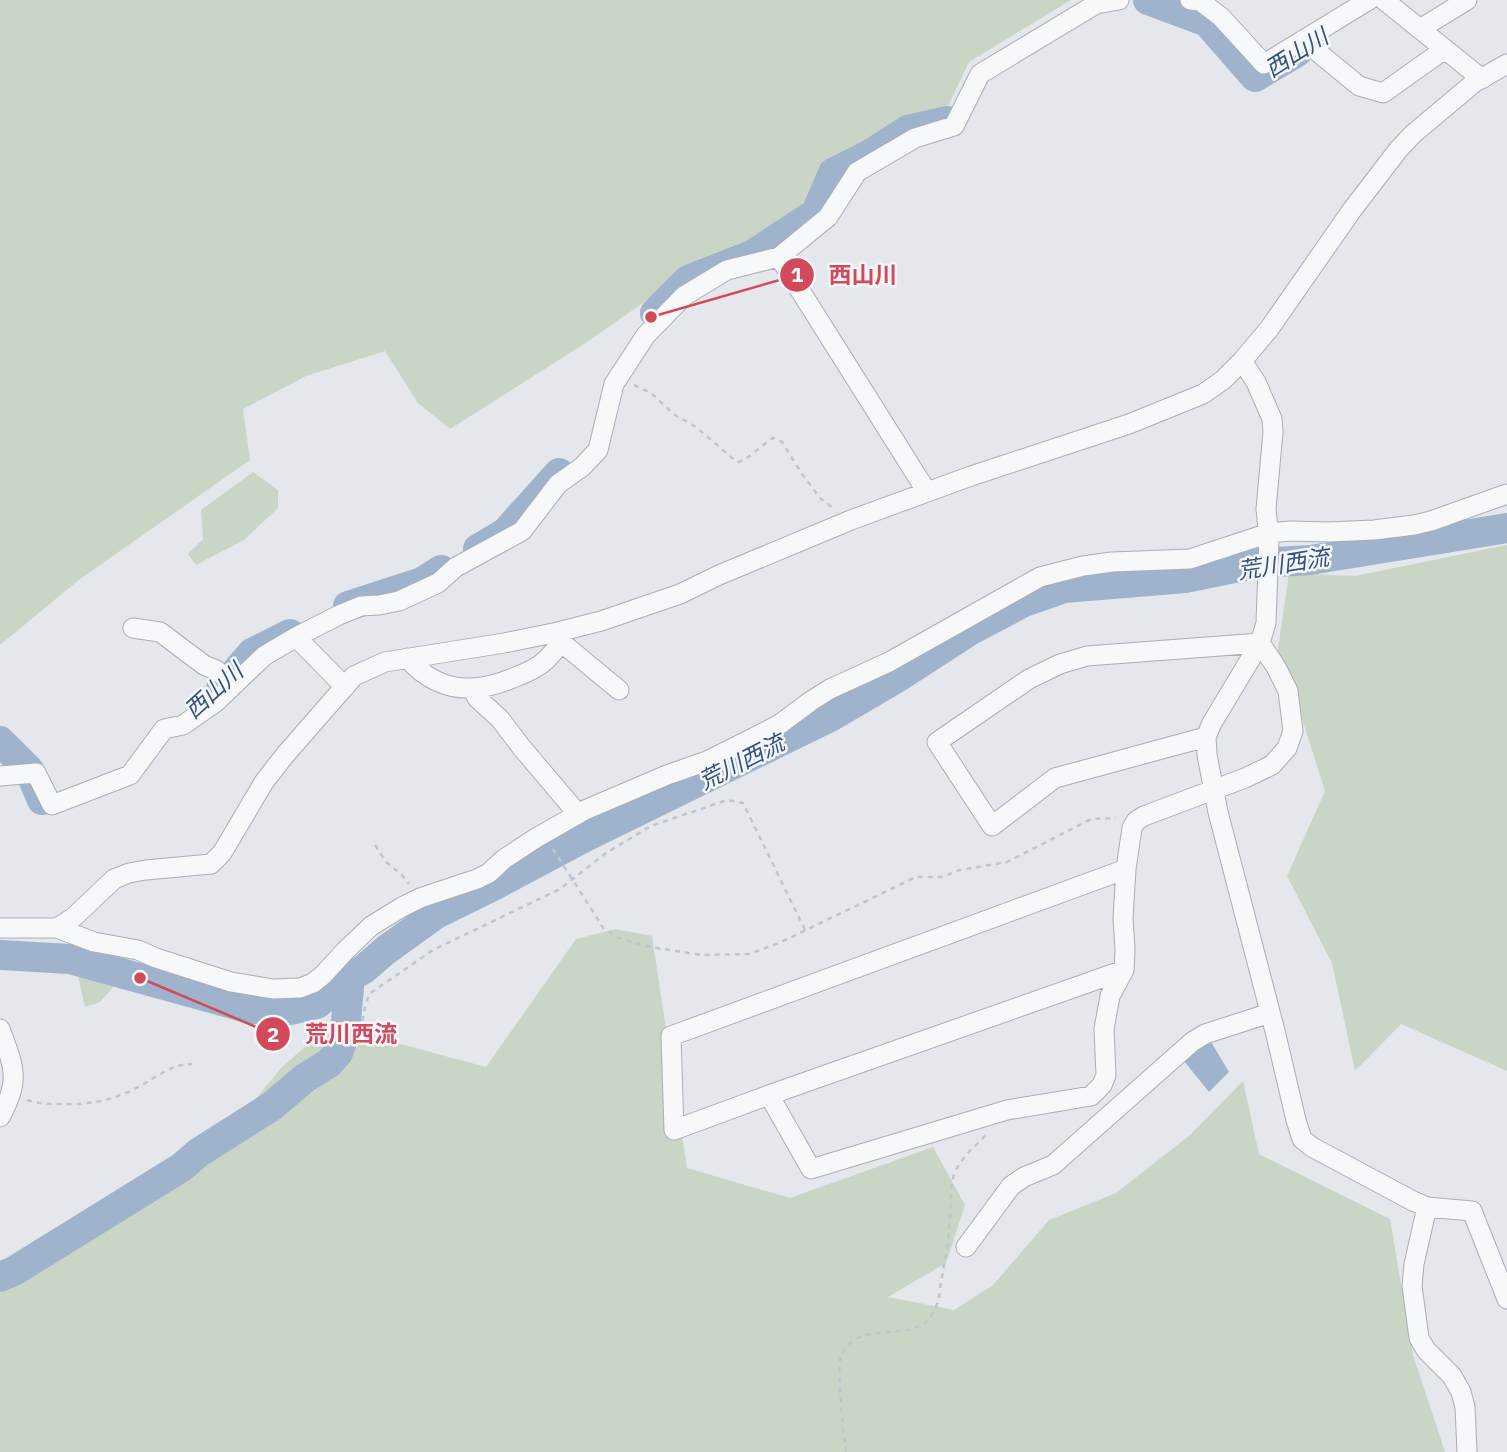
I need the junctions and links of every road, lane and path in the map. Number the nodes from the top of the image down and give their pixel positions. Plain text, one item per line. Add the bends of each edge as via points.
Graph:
1 (1119, 0) edge
2 (1198, 0) edge
3 (1369, 0) edge
4 (1384, 0) edge
5 (1467, 0) edge
6 (1420, 29) junction
7 (1303, 40) junction
8 (1445, 49) junction
9 (1507, 64) edge
10 (1482, 79) junction
11 (779, 257) junction
12 (1242, 360) junction
13 (619, 378) junction
14 (927, 492) junction
15 (1507, 494) edge
16 (849, 522) junction
17 (1269, 536) junction
18 (133, 628) dead end
19 (296, 637) junction
20 (559, 637) junction
21 (1260, 643) junction
22 (407, 658) junction
23 (349, 681) junction
24 (235, 684) junction
25 (473, 689) junction
26 (619, 690) dead end
27 (1206, 737) junction
28 (0, 776) edge
29 (1212, 790) junction
30 (578, 814) junction
31 (1136, 821) junction
32 (548, 840) dead end
33 (375, 845) dead end
34 (1126, 869) junction
35 (572, 878) junction
36 (420, 898) junction
37 (0, 928) edge
38 (57, 928) junction
39 (805, 930) junction
40 (1124, 970) junction
41 (1270, 1013) junction
42 (0, 1029) edge
43 (362, 1041) dead end
44 (192, 1064) dead end
45 (13, 1091) junction
46 (769, 1096) junction
47 (0, 1117) edge
48 (989, 1132) dead end
49 (1427, 1207) junction
50 (966, 1247) dead end
51 (1507, 1298) edge
52 (846, 1452) edge
53 (1467, 1452) edge

1 - 11 street via 1096,4 980,74 954,126 915,138 857,172 828,217
2 - 7 street via 1221,17 1264,65
3 - 7 street
4 - 6 street
5 - 6 street
6 - 8 street
7 - 8 street via 1359,86 1383,93
8 - 10 street
9 - 10 street
10 - 12 street via 1398,150
11 - 13 street via 727,270 684,296 646,335
11 - 14 street
12 - 14 street via 1223,380 1178,405
12 - 17 street via 1272,419 1266,509
13 - 16 path via 651,393 737,462 773,438 782,442 821,499
13 - 19 street via 598,450 558,484 522,531 456,566 438,583 399,601 361,606
14 - 16 street
15 - 17 street via 1414,526 1328,533 1290,531
16 - 20 street via 680,594
17 - 21 street via 1266,623
17 - 30 street via 1190,559 1112,562 1040,577 889,662 830,689 753,738
18 - 24 street via 160,632
19 - 23 street
19 - 24 street via 264,656
20 - 22 street
20 - 25 street via 546,661 501,683
20 - 26 street
21 - 27 street
21 - 27 street via 1087,656 1029,679 937,743 992,826 1055,778
21 - 29 street via 1288,691 1293,731 1287,748 1272,765
22 - 23 street via 385,662
22 - 25 street via 438,682
23 - 38 street via 264,782 211,864 146,870 114,879
24 - 28 street via 183,725 163,729 130,775 52,805 36,773
25 - 30 street
27 - 29 street
29 - 31 street
29 - 41 street
30 - 36 street via 489,873
31 - 34 street
31 - 39 path via 1129,817 1091,819 1007,862 942,877 916,877
32 - 35 path
33 - 36 path
34 - 40 street
34 - 46 street via 671,1036 674,1130
35 - 39 path via 604,929 650,947 702,955 750,954
35 - 39 path via 651,826 727,800 743,803
35 - 43 path via 433,950 369,994
36 - 38 street via 372,926 323,975 300,988 231,982
37 - 38 street
40 - 46 street
40 - 46 street via 1110,996 1104,1029 1106,1075 1091,1096 1007,1110 811,1169
41 - 49 street via 1302,1139
41 - 50 street via 1192,1042 1053,1165 1010,1186
42 - 45 street via 13,1069
44 - 45 path via 179,1064 100,1102 45,1104
45 - 47 street
48 - 52 path via 955,1172 937,1304 930,1318 917,1327 861,1335 841,1357
49 - 51 street via 1472,1211
49 - 53 street via 1412,1286 1419,1338 1461,1392

